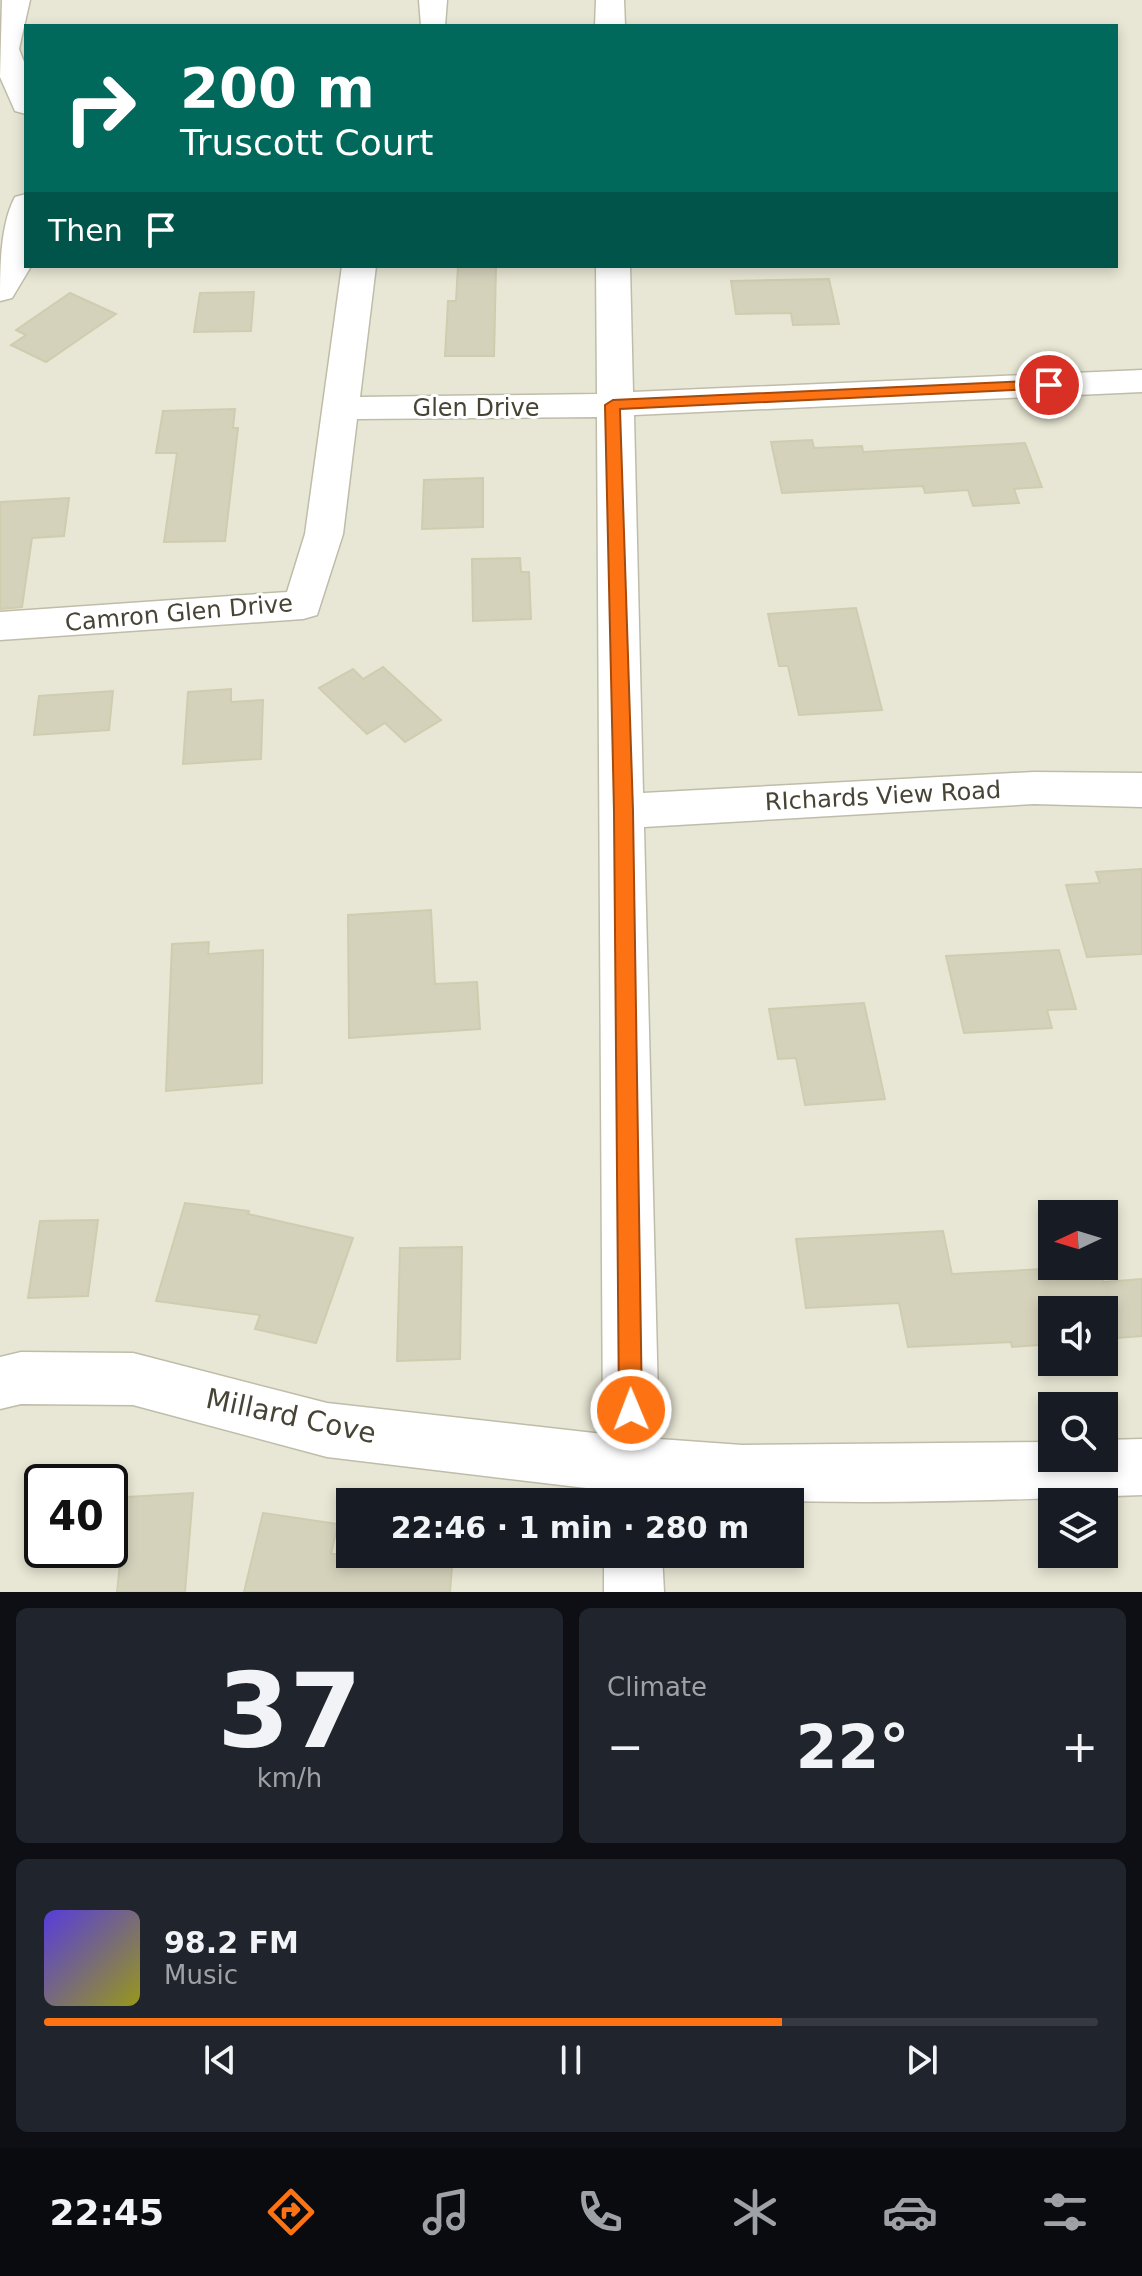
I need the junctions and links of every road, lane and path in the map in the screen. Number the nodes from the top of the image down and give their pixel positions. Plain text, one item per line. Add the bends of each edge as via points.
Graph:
1 (16, 0) edge
2 (610, 0) edge
3 (610, 24) edge
4 (24, 100) edge
5 (24, 214) edge
6 (359, 268) edge
7 (613, 268) edge
8 (0, 291) edge
9 (1142, 381) edge
10 (613, 405) junction
11 (340, 408) junction
12 (0, 626) edge
13 (1142, 790) edge
14 (623, 811) junction
15 (0, 1383) edge
16 (1142, 1467) edge
17 (632, 1484) edge
18 (633, 1568) edge
19 (634, 1592) edge

1 - 4 street via 4,49
2 - 3 street
5 - 8 street via 13,268
6 - 11 street
7 - 10 street
9 - 10 street, Glen Drive
10 - 11 street, Glen Drive
10 - 14 street
11 - 12 street, Camron Glen Drive via 324,534 303,605
13 - 14 street, RIchards View Road via 1034,788
14 - 17 street
15 - 17 street, Millard Cove via 21,1378 133,1379 327,1430
16 - 17 street, Millard Cove via 773,1475
18 - 19 street

